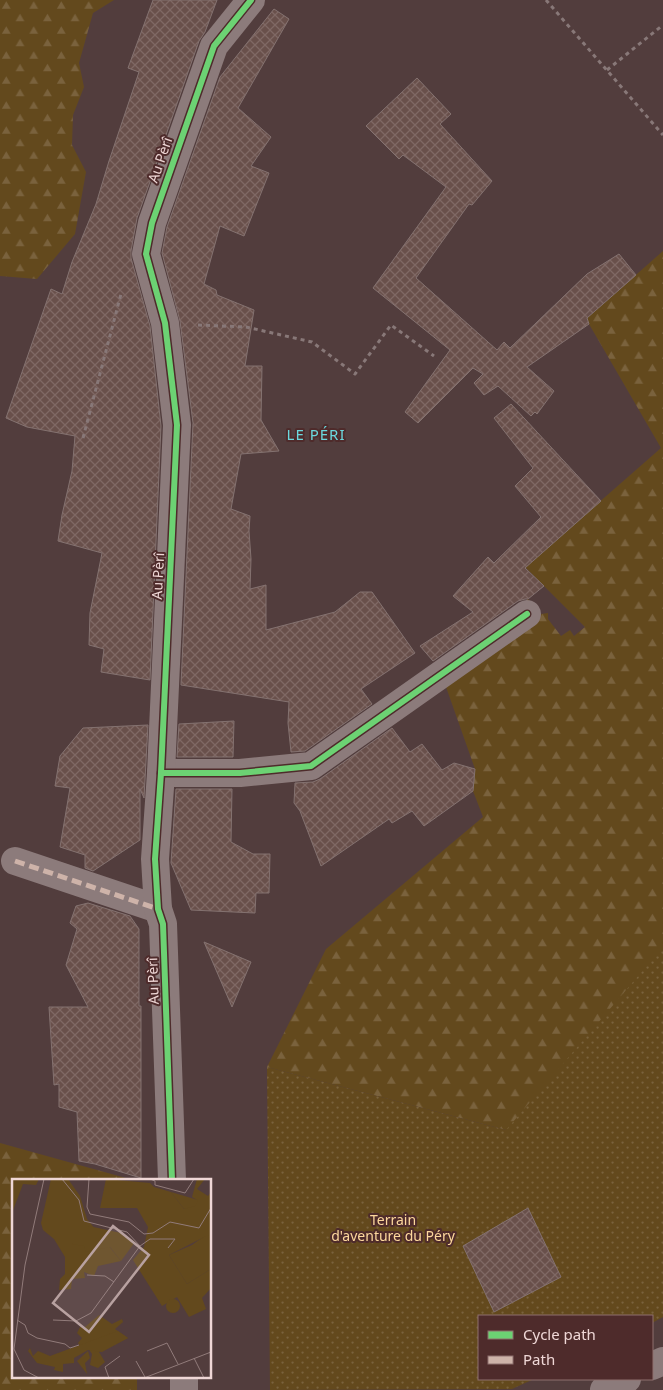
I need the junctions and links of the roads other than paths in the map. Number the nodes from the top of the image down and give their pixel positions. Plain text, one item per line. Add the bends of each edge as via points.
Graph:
1 (251, 0) edge
2 (527, 614) dead end
3 (161, 773) junction
4 (15, 861) dead end
5 (158, 909) junction
6 (172, 1179) edge
7 (625, 1380) edge
8 (604, 1390) edge

1 - 3 street, Au Pèrî via 214,46 152,222 146,254 165,323 178,425
2 - 3 street via 311,766 240,773
3 - 5 street, Au Pèrî via 155,859
4 - 5 street
5 - 6 street, Au Pèrî via 164,924
7 - 8 street

